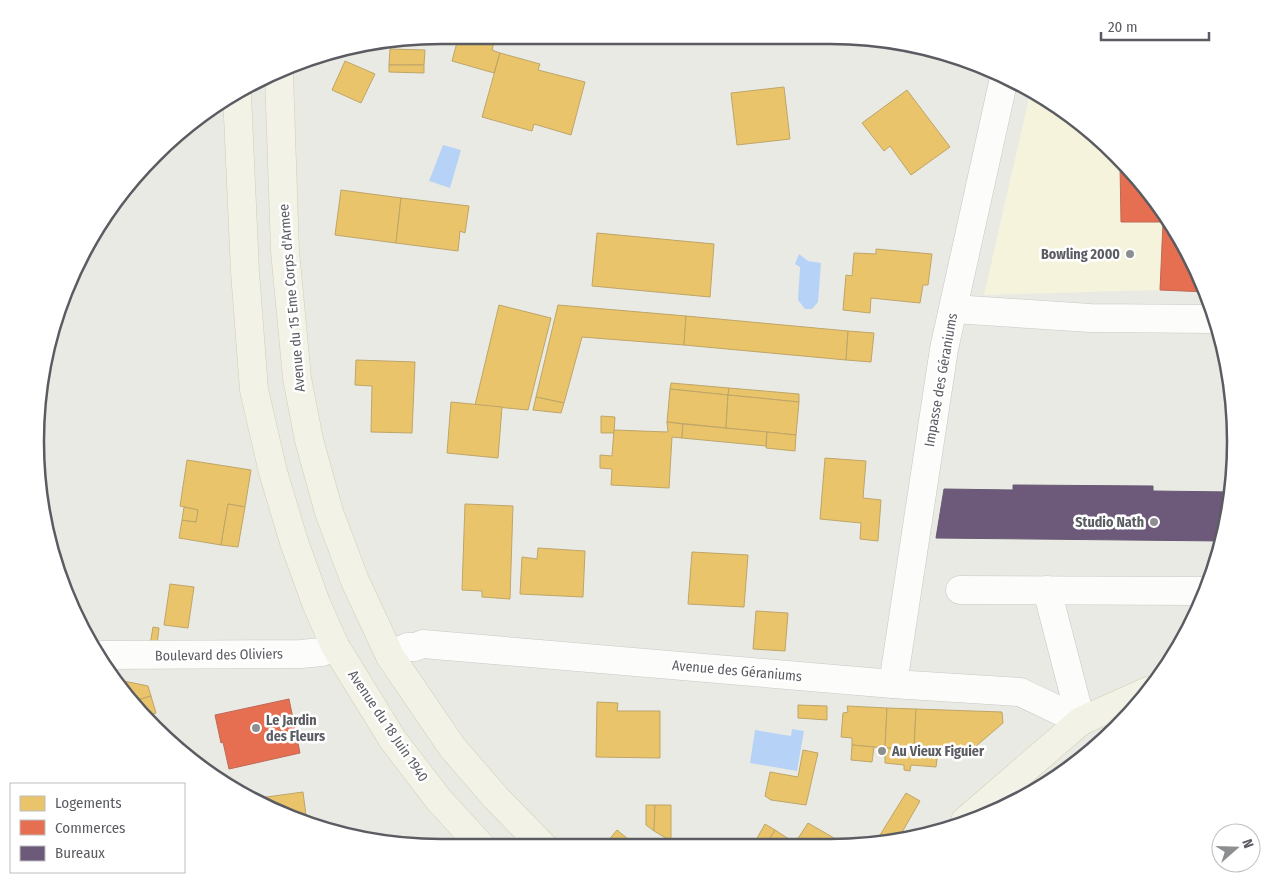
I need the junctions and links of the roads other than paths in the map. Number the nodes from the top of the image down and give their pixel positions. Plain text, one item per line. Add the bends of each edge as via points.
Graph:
1 (279, 79) edge
2 (1003, 84) edge
3 (237, 101) edge
4 (953, 309) junction
5 (1208, 319) edge
6 (960, 590) dead end
7 (1047, 590) junction
8 (1198, 591) edge
9 (335, 646) junction
10 (107, 656) edge
11 (390, 656) junction
12 (894, 684) junction
13 (1135, 697) edge
14 (1081, 721) junction
15 (977, 811) edge
16 (475, 839) edge
17 (536, 839) edge

1 - 11 main road, Avenue du 15 Eme Corps d'Armee via 285,251 297,378 309,440 329,512
2 - 4 street, Impasse des Géraniums
3 - 9 main road via 254,390 294,542
4 - 5 street via 1090,318
4 - 12 street, Impasse des Géraniums via 944,349
6 - 7 street
7 - 8 street
7 - 14 street
9 - 10 street, Boulevard des Oliviers via 322,652 301,654
9 - 16 main road, Avenue du 18 Juin 1940 via 393,740 439,800
11 - 12 street, Avenue des Géraniums via 407,647 423,644
11 - 17 main road via 452,748
12 - 14 street, Avenue des Géraniums via 1020,692
13 - 14 main road
14 - 15 main road

